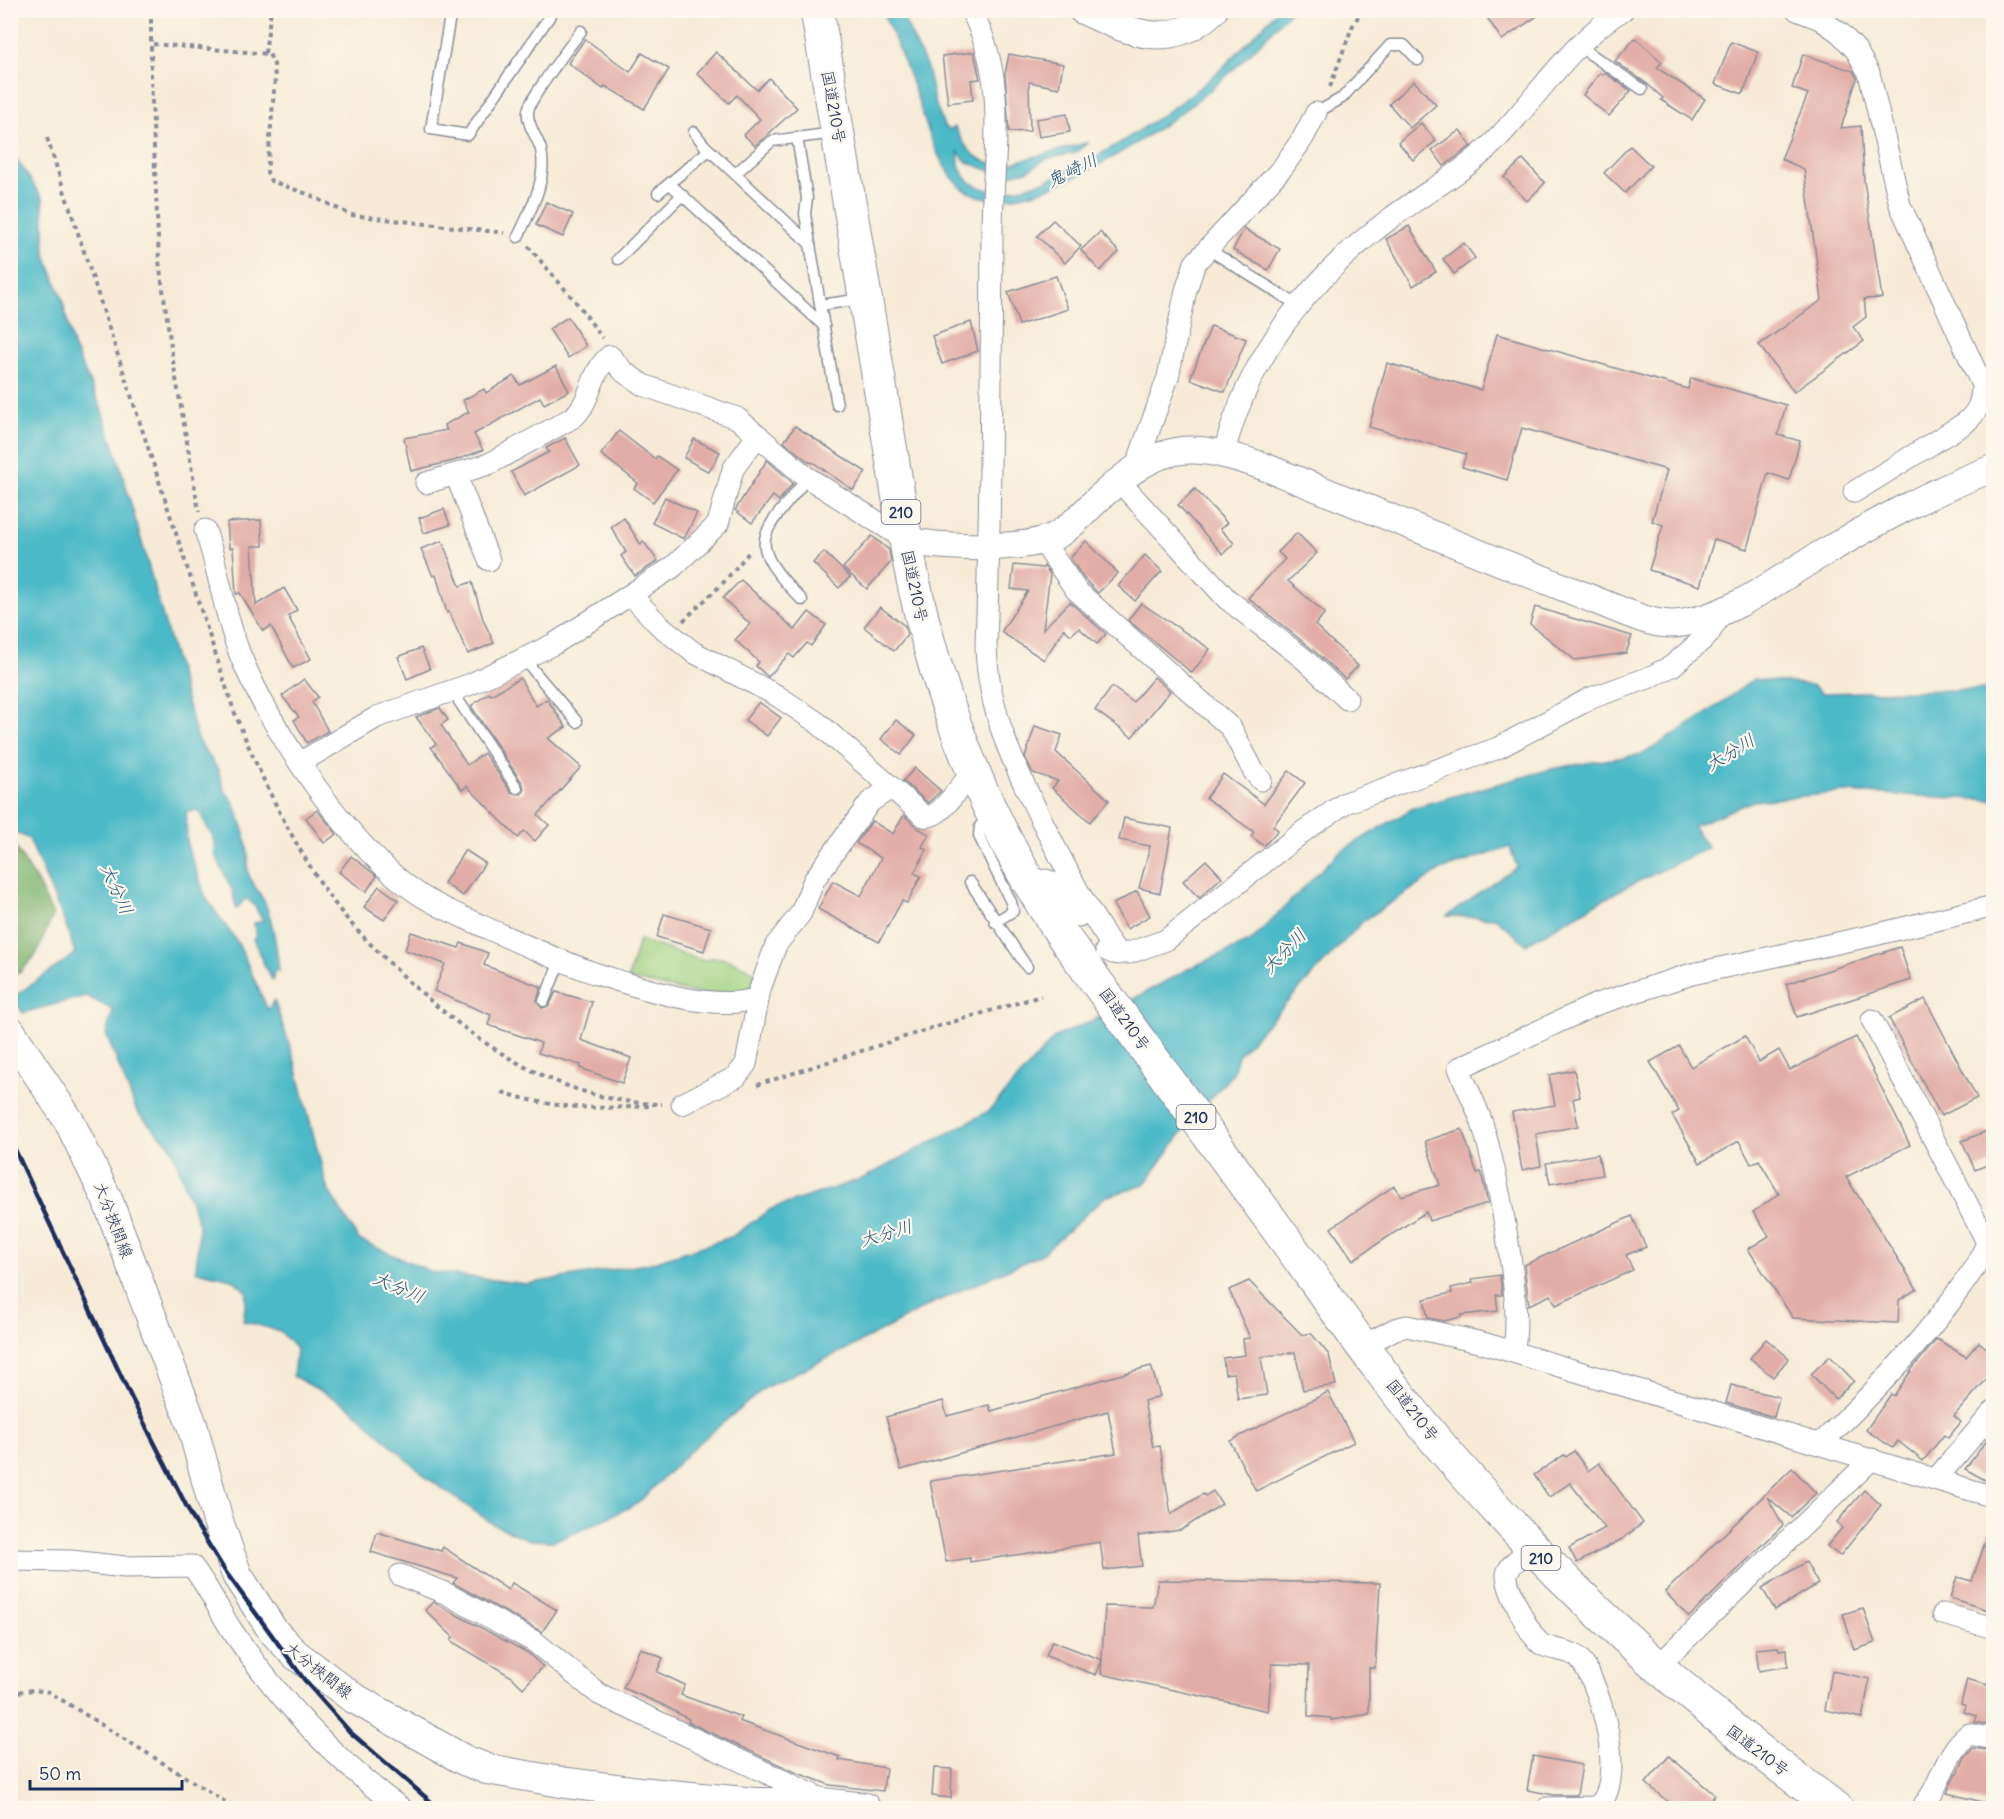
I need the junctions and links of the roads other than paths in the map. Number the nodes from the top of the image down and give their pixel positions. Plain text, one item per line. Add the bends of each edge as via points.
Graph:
1 (451, 10) edge
2 (554, 10) edge
3 (817, 10) edge
4 (971, 10) edge
5 (1082, 10) edge
6 (1214, 10) edge
7 (1623, 10) edge
8 (1797, 10) edge
9 (581, 31) dead end
10 (1580, 47) junction
11 (1418, 60) dead end
12 (1642, 89) dead end
13 (1316, 113) joint
14 (694, 132) dead end
15 (838, 133) junction
16 (797, 137) junction
17 (709, 150) junction
18 (735, 174) junction
19 (670, 184) junction
20 (658, 194) dead end
21 (682, 195) junction
22 (518, 237) road end
23 (810, 244) junction
24 (1208, 249) junction
25 (618, 259) dead end
26 (866, 299) junction
27 (820, 305) junction
28 (1299, 306) junction
29 (824, 326) junction
30 (837, 405) dead end
31 (758, 435) junction
32 (1224, 453) junction
33 (1994, 468) edge
34 (1128, 474) junction
35 (456, 476) junction
36 (808, 477) junction
37 (426, 483) dead end
38 (1854, 492) dead end
39 (205, 530) road end
40 (906, 540) junction
41 (1042, 540) junction
42 (989, 546) junction
43 (489, 560) dead end
44 (631, 595) junction
45 (802, 600) dead end
46 (1724, 609) junction
47 (524, 659) junction
48 (452, 691) junction
49 (1347, 699) dead end
50 (576, 722) dead end
51 (301, 762) junction
52 (974, 772) junction
53 (1262, 780) dead end
54 (517, 788) dead end
55 (891, 788) junction
56 (995, 817) junction
57 (970, 882) dead end
58 (1030, 884) junction
59 (1994, 906) edge
60 (995, 922) junction
61 (1118, 954) junction
62 (560, 961) junction
63 (1027, 967) dead end
64 (758, 998) junction
65 (544, 1001) dead end
66 (1872, 1020) dead end
67 (10, 1031) edge
68 (682, 1104) road end
69 (1363, 1346) junction
70 (1513, 1351) junction
71 (1994, 1412) edge
72 (1820, 1444) junction
73 (1872, 1459) junction
74 (1936, 1479) junction
75 (1991, 1492) edge
76 (1532, 1548) junction
77 (10, 1560) edge
78 (400, 1575) dead end
79 (1943, 1614) dead end
80 (1994, 1628) edge
81 (1656, 1668) junction
82 (1994, 1739) edge
83 (832, 1804) junction
84 (401, 1809) edge
85 (865, 1809) edge
86 (1547, 1809) edge
87 (1836, 1809) edge
88 (1921, 1809) edge

1 - 2 lane via 430,129 468,135
3 - 15 highway, 国道210号 / 210
4 - 42 street via 990,57 997,100
5 - 6 street via 1121,29 1151,36 1189,28
7 - 10 street
8 - 38 street via 1840,33 1869,73 1900,206 1982,386 1978,409 1965,423
9 - 22 lane via 529,108 530,124 542,153 542,178
10 - 12 lane
10 - 28 street via 1493,143 1355,246
11 - 13 lane via 1404,45 1390,45 1342,98
13 - 24 street via 1288,160
14 - 17 lane
15 - 16 lane
15 - 26 highway, 国道210号 / 210
16 - 18 lane via 772,141
16 - 23 lane
17 - 18 lane
17 - 19 lane
18 - 23 lane
19 - 20 lane
19 - 21 lane
21 - 25 lane
21 - 29 lane
23 - 27 lane
24 - 28 lane
24 - 34 street via 1192,271 1168,377
26 - 27 lane
26 - 40 highway, 国道210号 / 210
27 - 29 lane
28 - 32 street via 1251,377
29 - 30 lane
31 - 35 street via 730,415 642,385 610,356 602,364 580,411 572,418 507,456
31 - 36 street
31 - 44 street via 733,469 718,524 686,557
32 - 34 street via 1184,449 1156,456
32 - 46 street via 1645,620 1685,623
33 - 46 street via 1872,524
34 - 41 street via 1066,528
34 - 49 street via 1227,599 1304,659
35 - 37 street
35 - 43 street
36 - 40 street
36 - 45 lane via 765,532 763,545 776,572
39 - 51 street via 241,656
40 - 42 street
40 - 52 highway, 国道210号 / 210 via 931,654
41 - 42 street
41 - 53 street via 1076,590 1231,728
42 - 61 street via 987,666 996,718 1061,860
44 - 47 street
44 - 55 street via 669,634 707,661 802,711
46 - 61 street via 1708,635 1672,666 1591,698 1498,748 1345,803 1319,819 1166,940
47 - 48 street
47 - 50 lane
48 - 51 street via 377,717
48 - 54 lane
51 - 62 street via 340,818 403,882 447,910
52 - 55 street via 930,817 919,813
52 - 56 highway, 国道210号 / 210
55 - 64 street via 870,802 814,880 801,913 774,949
56 - 58 highway, 国道210号 / 210
56 - 60 lane via 980,826 979,836 1012,911
57 - 60 lane
58 - 61 street via 1046,880 1057,886 1103,948
58 - 69 highway, 国道210号 / 210
59 - 70 street via 1692,974 1597,1004 1459,1068 1481,1122 1501,1210 1515,1294 1517,1331
60 - 63 lane
62 - 64 street via 688,998
62 - 65 lane
64 - 68 street via 746,1064 740,1074
66 - 72 street via 1987,1242 1981,1259 1936,1321 1876,1391
67 - 83 main road, 大分挾間線 via 69,1121 107,1199 192,1425 237,1575 273,1631 295,1654 352,1697 487,1769 639,1792 748,1803
69 - 70 street via 1407,1326
69 - 76 highway, 国道210号 / 210 via 1440,1445
70 - 72 street
71 - 74 street
72 - 73 street
73 - 74 street
73 - 81 street
74 - 75 street
76 - 81 highway, 国道210号 / 210
76 - 86 street via 1511,1567 1508,1580 1535,1638 1546,1647 1576,1655 1582,1662 1600,1698 1611,1767 1608,1795 1597,1807
77 - 84 street via 125,1567 192,1566 232,1631 278,1689 336,1753
78 - 83 street via 445,1593 535,1642 599,1694
79 - 80 street
81 - 87 highway, 国道210号 / 210
82 - 88 street via 1969,1734 1960,1740
83 - 85 main road, 大分挾間線

